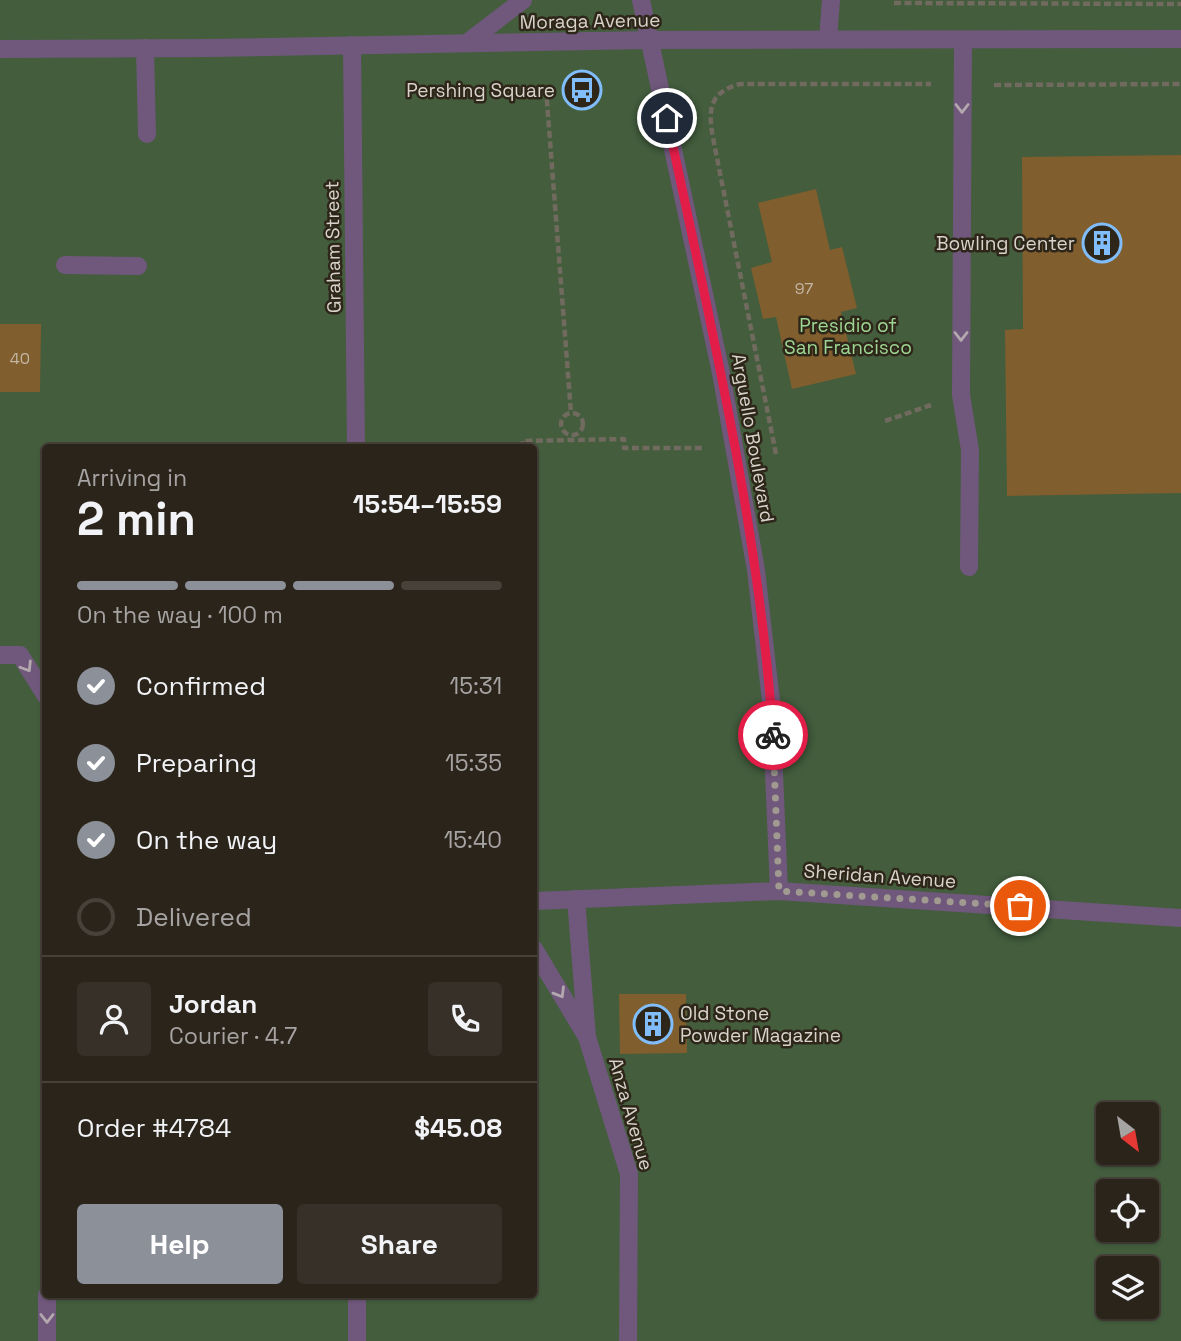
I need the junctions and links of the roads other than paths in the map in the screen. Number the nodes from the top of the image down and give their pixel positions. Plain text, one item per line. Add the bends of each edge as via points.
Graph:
1 (523, 0) edge
2 (641, 0) edge
3 (831, 0) edge
4 (828, 39) junction
5 (1181, 39) edge
6 (649, 40) junction
7 (963, 40) junction
8 (467, 43) junction
9 (352, 45) junction
10 (145, 48) junction
11 (0, 49) edge
12 (147, 134) dead end
13 (65, 265) dead end
14 (138, 266) dead end
15 (356, 444) edge
16 (969, 567) dead end
17 (0, 655) edge
18 (42, 690) edge
19 (779, 891) junction
20 (576, 899) junction
21 (537, 901) edge
22 (1181, 918) edge
23 (537, 954) edge
24 (587, 1037) junction
25 (47, 1298) edge
26 (357, 1298) edge
27 (47, 1341) edge
28 (357, 1341) edge
29 (628, 1341) edge

1 - 8 street
2 - 6 street, Arguello Boulevard
3 - 4 street
4 - 6 street, Moraga Avenue
4 - 7 street, Moraga Avenue
5 - 7 street, Moraga Avenue
6 - 8 street, Moraga Avenue
6 - 19 street, Arguello Boulevard via 735,448 765,636
7 -> 16 street via 961,396 970,450
8 - 9 street, Moraga Avenue
9 - 10 street, Moraga Avenue
9 - 15 street, Graham Street
10 - 11 street, Moraga Avenue
10 - 12 street
13 - 14 street
17 -> 18 street via 20,655
19 - 20 street, Sheridan Avenue
19 - 22 street, Sheridan Avenue
20 - 21 street, Sheridan Avenue
20 - 24 street, Anza Avenue
23 -> 24 street
24 - 29 street, Anza Avenue via 629,1174
25 -> 27 street
26 - 28 street

